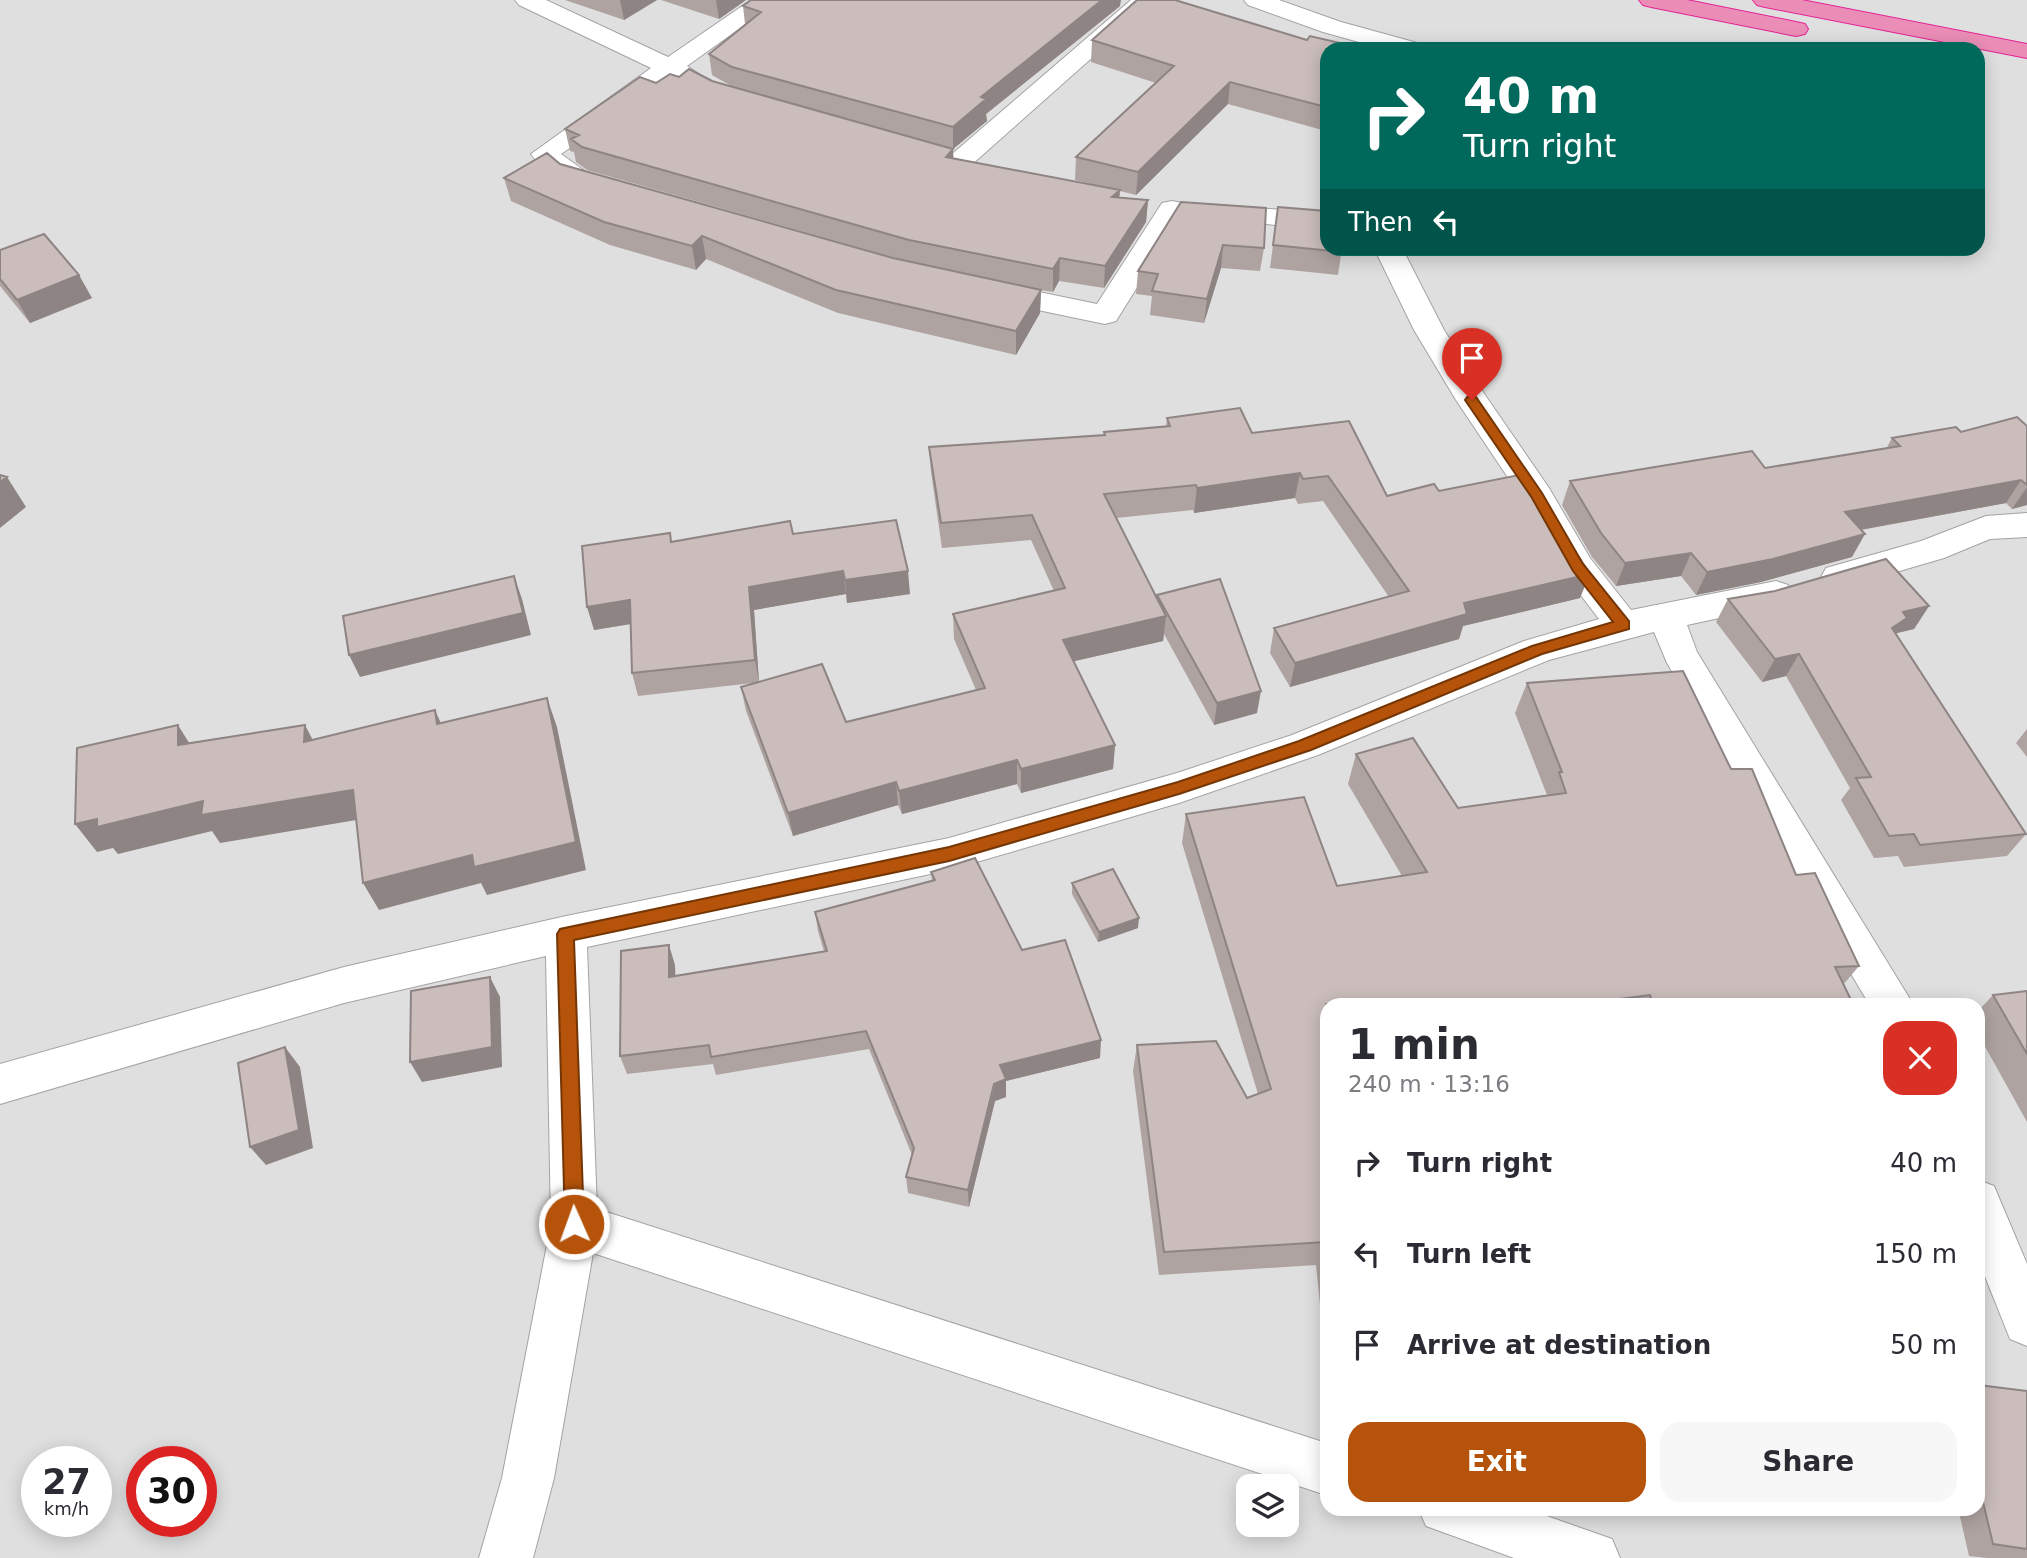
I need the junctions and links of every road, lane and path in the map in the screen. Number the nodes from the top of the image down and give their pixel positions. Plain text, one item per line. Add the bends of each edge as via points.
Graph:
1 (527, 0) edge
2 (767, 0) edge
3 (1146, 0) edge
4 (1256, 0) edge
5 (1651, 0) edge
6 (1765, 0) edge
7 (1387, 42) edge
8 (1861, 42) edge
9 (1981, 42) edge
10 (1985, 43) edge
11 (2027, 51) edge
12 (1985, 66) edge
13 (673, 67) junction
14 (2027, 75) edge
15 (715, 90) edge
16 (960, 161) edge
17 (615, 189) edge
18 (1320, 221) edge
19 (1392, 256) edge
20 (958, 284) edge
21 (2027, 525) edge
22 (1666, 617) junction
23 (1623, 625) junction
24 (566, 934) junction
25 (1888, 998) edge
26 (2, 1085) edge
27 (1985, 1219) edge
28 (574, 1224) junction
29 (2027, 1322) edge
30 (1320, 1467) edge
31 (1468, 1516) edge
32 (506, 1558) edge
33 (1593, 1558) edge

1 - 13 street
2 - 13 street
3 - 16 street
4 - 7 street
5 - 8 highway
6 - 9 highway
10 - 11 highway
12 - 14 highway
13 - 15 street
13 - 17 street via 544,154 576,178
18 - 20 street via 1159,208 1105,315
19 - 23 street via 1429,330 1472,400 1578,567
21 - 22 street via 1986,528 1932,550 1762,598
22 - 23 street
22 - 25 street via 1680,654
23 - 24 street via 1537,650 1305,746 1179,788 949,854
24 - 26 street via 344,985
24 - 28 street
27 - 29 street
28 - 30 street
28 - 32 street via 528,1478
31 - 33 street

